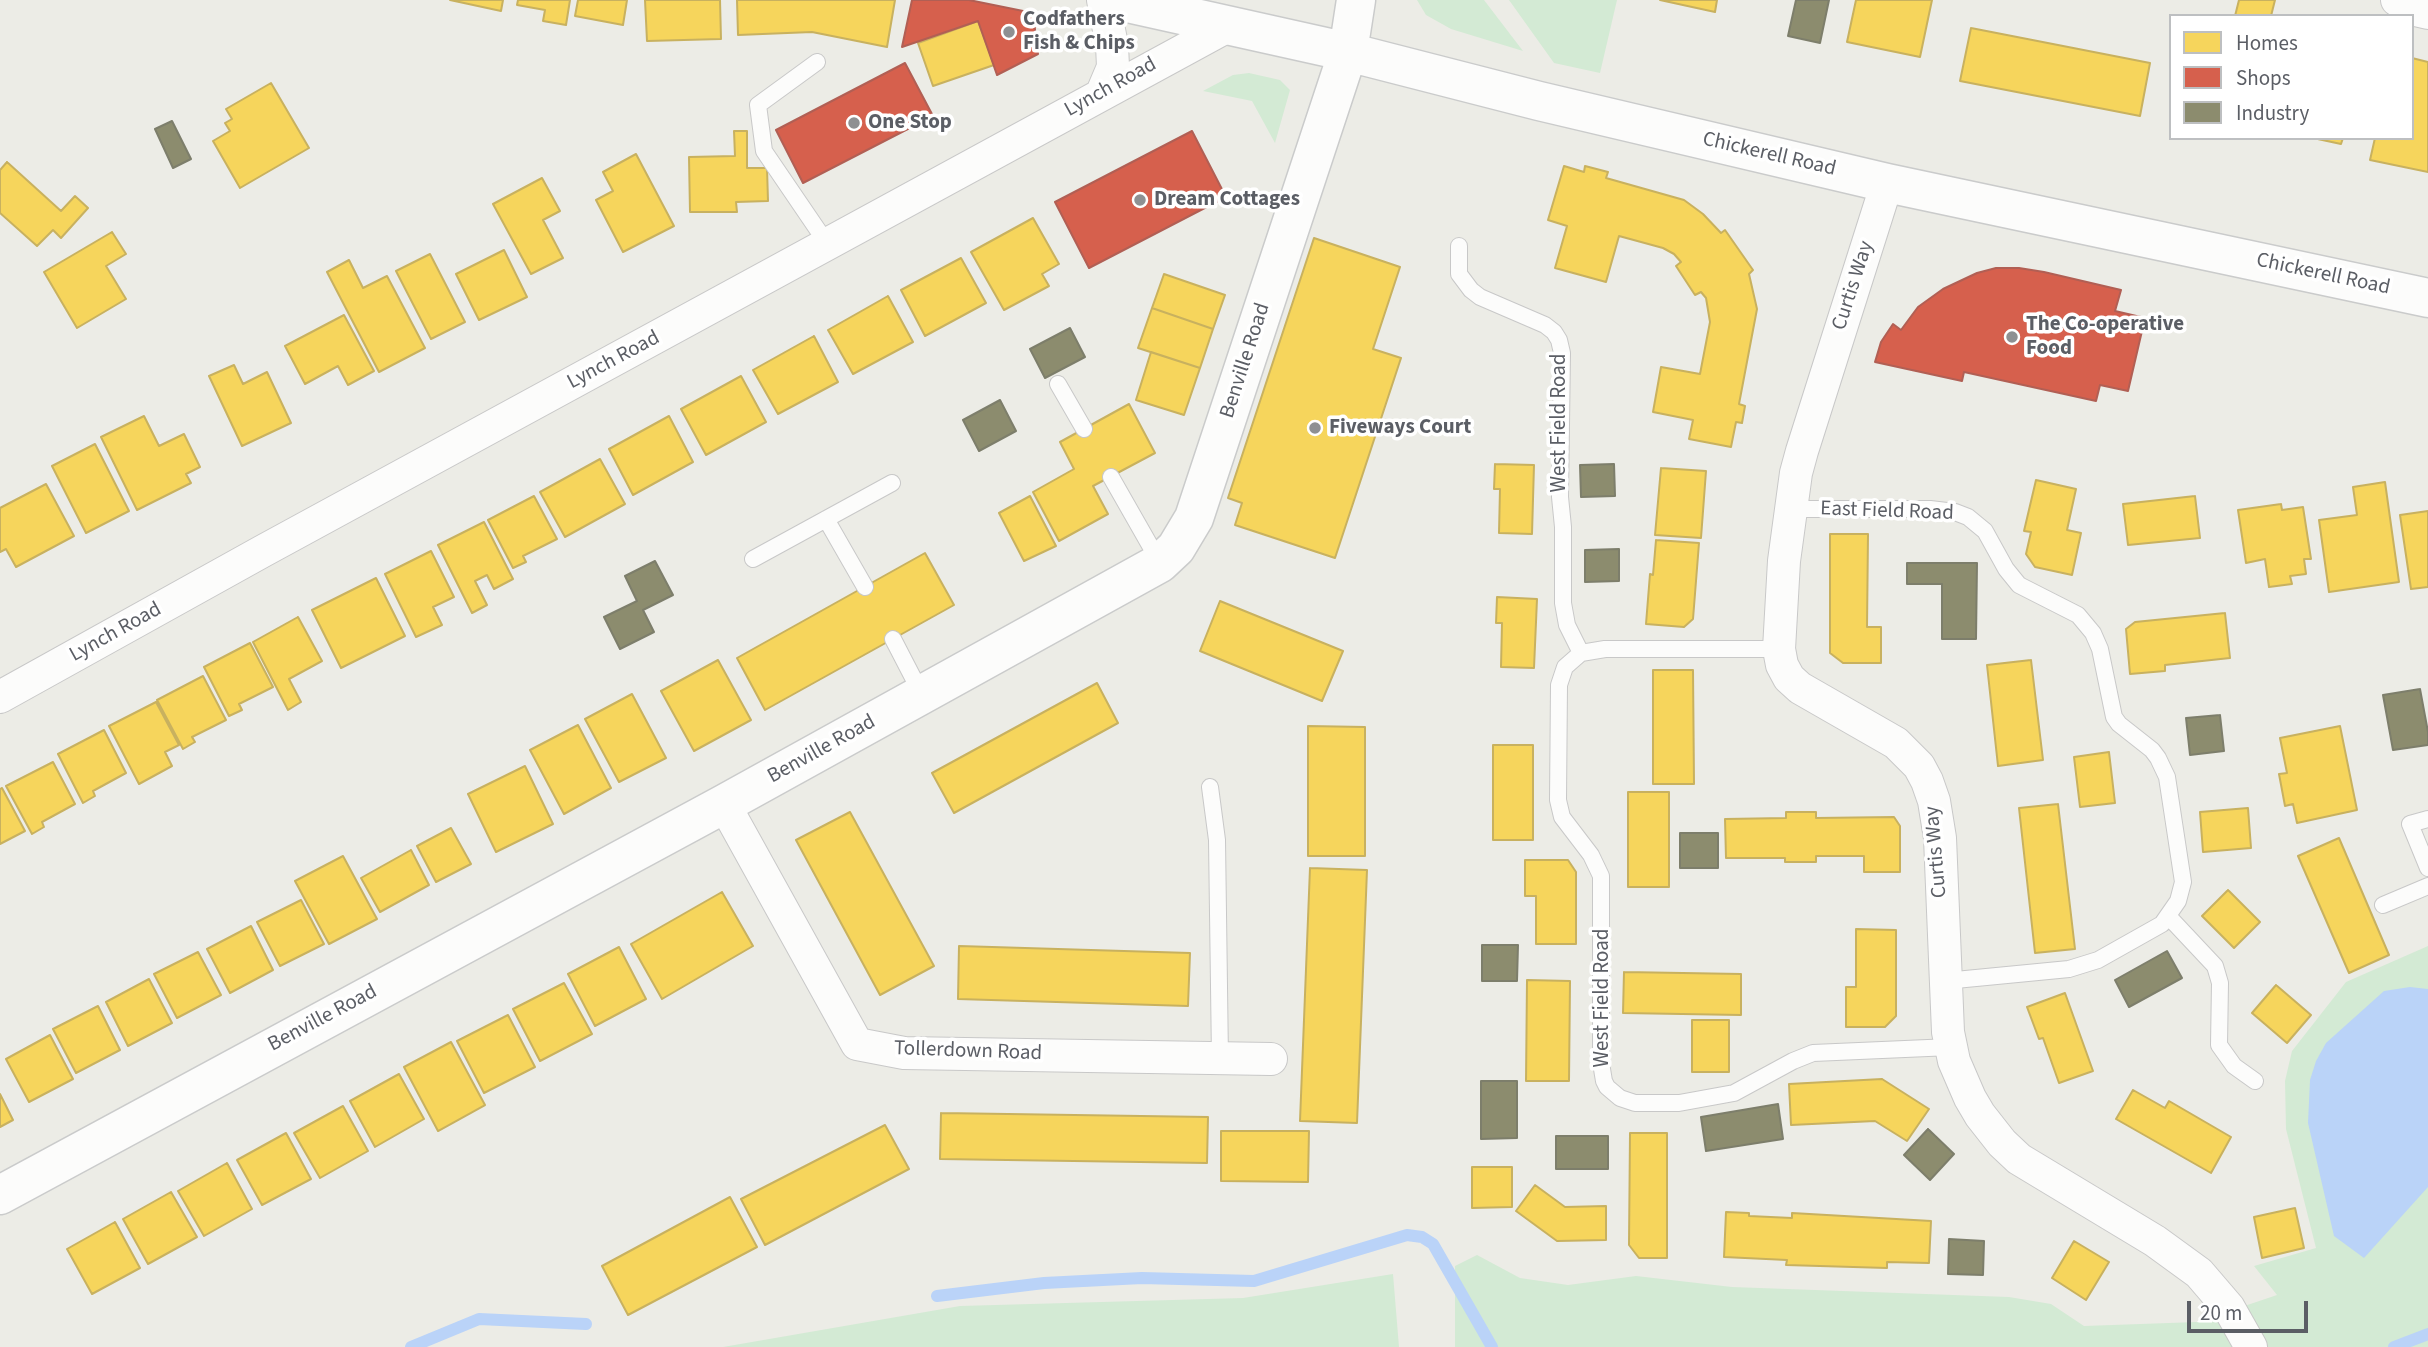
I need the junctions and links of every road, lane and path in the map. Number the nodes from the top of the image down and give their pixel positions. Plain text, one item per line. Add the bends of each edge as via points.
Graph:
1 (1103, 0) edge
2 (1114, 0) edge
3 (1356, 0) edge
4 (2397, 0) edge
5 (2428, 13) edge
6 (1228, 26) junction
7 (1348, 52) junction
8 (817, 62) dead end
9 (1102, 93) junction
10 (1887, 183) junction
11 (828, 245) junction
12 (1459, 246) dead end
13 (2428, 298) edge
14 (1058, 384) dead end
15 (1084, 429) dead end
16 (1111, 477) dead end
17 (892, 483) dead end
18 (1791, 509) junction
19 (826, 519) junction
20 (753, 559) dead end
21 (1160, 563) junction
22 (865, 587) dead end
23 (893, 639) dead end
24 (1779, 649) junction
25 (1581, 653) junction
26 (922, 695) junction
27 (0, 697) edge
28 (1210, 787) dead end
29 (724, 804) junction
30 (2428, 819) edge
31 (2428, 868) edge
32 (2428, 886) edge
33 (2384, 905) dead end
34 (2168, 916) junction
35 (1945, 981) junction
36 (1951, 1046) junction
37 (1220, 1059) junction
38 (1271, 1059) dead end
39 (2255, 1081) dead end
40 (0, 1195) edge
41 (2251, 1347) edge

1 - 9 street via 1113,67
2 - 6 main road, Chickerell Road
3 - 7 main road, Benville Road
4 - 5 street
6 - 7 main road, Chickerell Road
6 - 9 street, Lynch Road
7 - 10 main road, Chickerell Road
7 - 21 main road, Benville Road via 1194,518 1176,548
8 - 11 lane via 758,106 764,151
9 - 11 street, Lynch Road
10 - 13 main road, Chickerell Road
10 - 18 street, Curtis Way via 1802,451
11 - 27 street, Lynch Road
12 - 25 lane, West Field Road via 1459,274 1471,290 1545,325 1559,340 1563,603 1567,625
14 - 15 lane
16 - 21 lane
17 - 19 lane
18 - 24 street, Curtis Way
18 - 34 lane, East Field Road via 1930,509 1968,517 1985,531 2019,585 2068,609 2087,624 2100,649 2114,717 2152,750 2167,777 2183,882
19 - 20 lane
19 - 22 lane
21 - 26 main road, Benville Road
23 - 26 lane
24 - 25 lane via 1605,649
24 - 35 street, Curtis Way via 1789,678 1896,743 1927,781 1940,838
25 - 36 lane, West Field Road via 1565,667 1559,685 1558,800 1562,817 1601,876 1601,1063 1604,1081 1613,1093 1635,1103 1679,1103 1734,1093 1813,1053
26 - 29 main road, Benville Road
28 - 37 lane via 1217,840
29 - 37 street, Tollerdown Road via 858,1044 904,1053
29 - 40 main road, Benville Road
30 - 31 lane via 2410,824
32 - 33 lane
34 - 35 lane, East Field Road via 2155,929 2077,967
34 - 39 lane via 2215,966 2220,982 2219,1045 2234,1066
35 - 36 street, Curtis Way
36 - 41 street, Curtis Way via 1970,1098 2003,1143 2020,1159 2199,1273 2229,1308
37 - 38 street, Tollerdown Road

